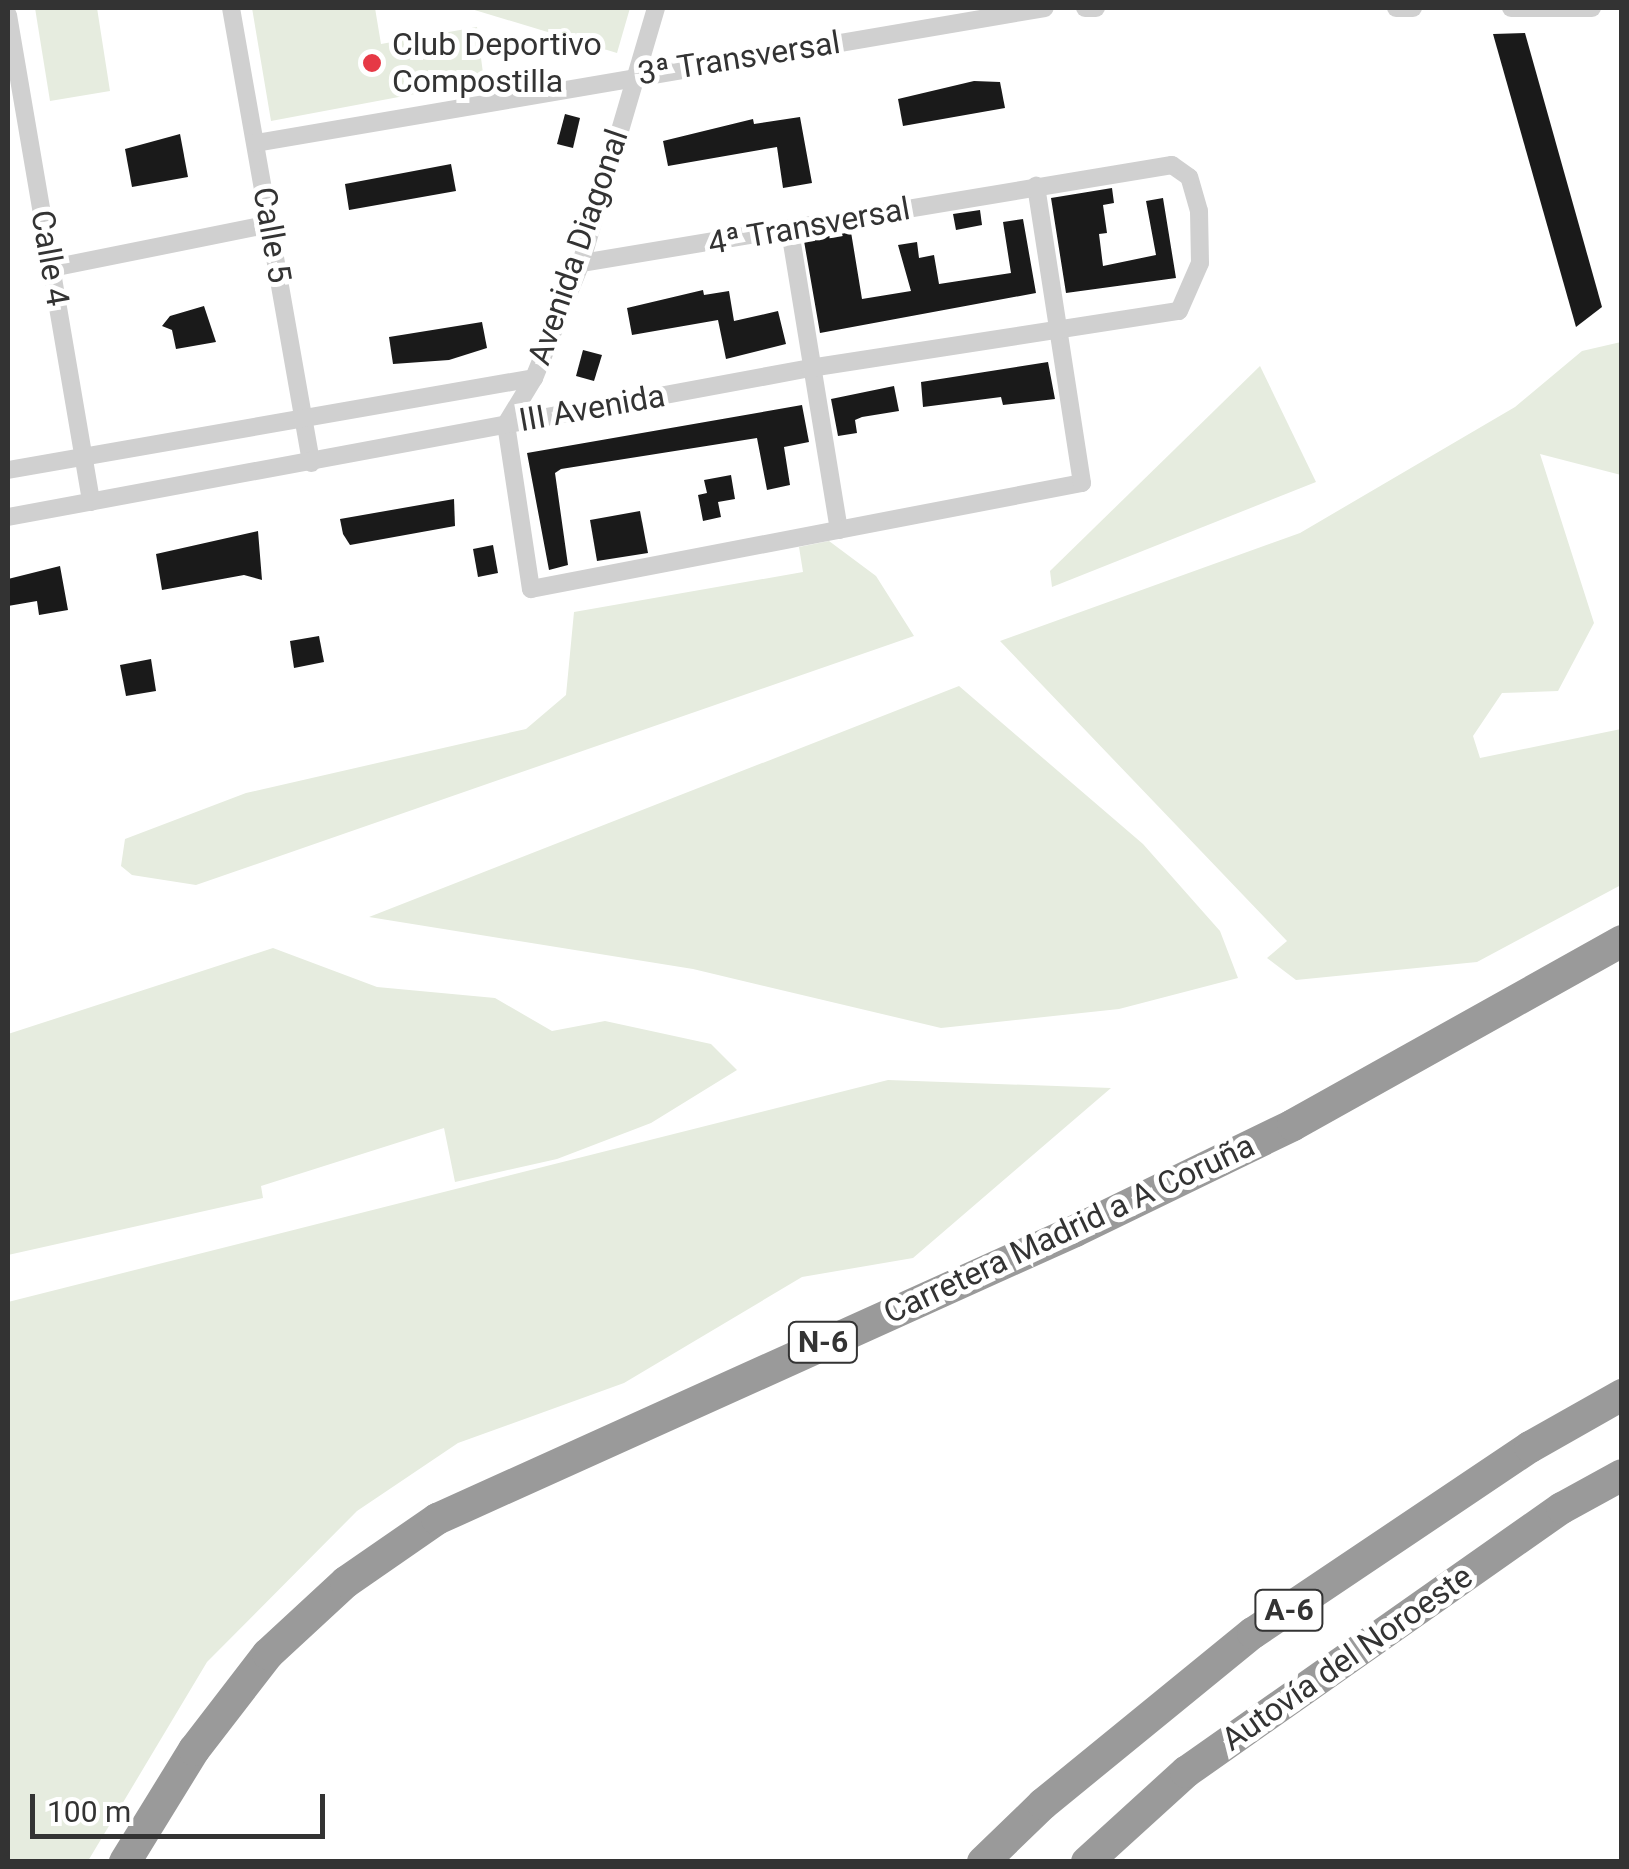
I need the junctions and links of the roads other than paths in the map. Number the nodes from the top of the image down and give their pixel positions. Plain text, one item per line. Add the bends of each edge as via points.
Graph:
1 (231, 8) edge
2 (656, 8) edge
3 (1045, 8) edge
4 (1085, 8) edge
5 (1096, 8) edge
6 (1396, 8) edge
7 (1413, 8) edge
8 (1511, 8) edge
9 (1580, 8) edge
10 (8, 15) edge
11 (636, 73) junction
12 (13, 74) edge
13 (256, 142) junction
14 (1036, 186) junction
15 (271, 224) junction
16 (790, 231) junction
17 (581, 262) junction
18 (52, 268) junction
19 (1179, 311) joint
20 (1059, 332) junction
21 (810, 368) junction
22 (534, 378) junction
23 (302, 418) junction
24 (506, 424) junction
25 (84, 457) junction
26 (310, 463) junction
27 (8, 470) edge
28 (91, 502) junction
29 (8, 517) edge
30 (839, 530) junction
31 (1622, 941) edge
32 (1622, 1395) edge
33 (1622, 1475) edge
34 (125, 1862) edge
35 (984, 1862) edge
36 (1087, 1862) edge

1 - 13 street, Calle 5
2 - 11 street, Avenida Diagonal
3 - 11 street, 3ª Transversal
4 - 5 street
6 - 7 street
8 - 9 street
10 - 12 street, Calle 4
11 - 13 street, 3ª Transversal
11 - 17 street, Avenida Diagonal
12 - 18 street, Calle 4
13 - 15 street, Calle 5
14 - 16 street, 4ª Transversal
14 - 19 street, 4ª Transversal via 1172,164 1182,172 1198,211 1200,263
14 - 20 street
15 - 18 street
15 - 23 street, Calle 5
16 - 17 street, 4ª Transversal
16 - 21 street
17 - 22 street, Avenida Diagonal
18 - 25 street, Calle 4
19 - 20 street, III Avenida
20 - 21 street, III Avenida
20 - 30 street via 1082,484
21 - 24 street, III Avenida
21 - 30 street
22 - 23 street, III Avenida
22 - 24 street, Avenida Diagonal
23 - 25 street, III Avenida
23 - 26 street, Calle 5
24 - 26 street, III Avenida
24 - 30 street via 531,590
25 - 27 street, III Avenida
25 - 28 street, Calle 4
26 - 28 street, III Avenida
28 - 29 street, III Avenida
31 - 34 highway, Carretera Madrid a A Coruña / N-6 via 1293,1125 1092,1223 437,1518 346,1582 268,1654 194,1750
32 - 35 highway, Autovía del Noroeste / A-6 via 1530,1447 1254,1634 1043,1804
33 - 36 highway, Autovía del Noroeste / A-6 via 1562,1508 1186,1772

